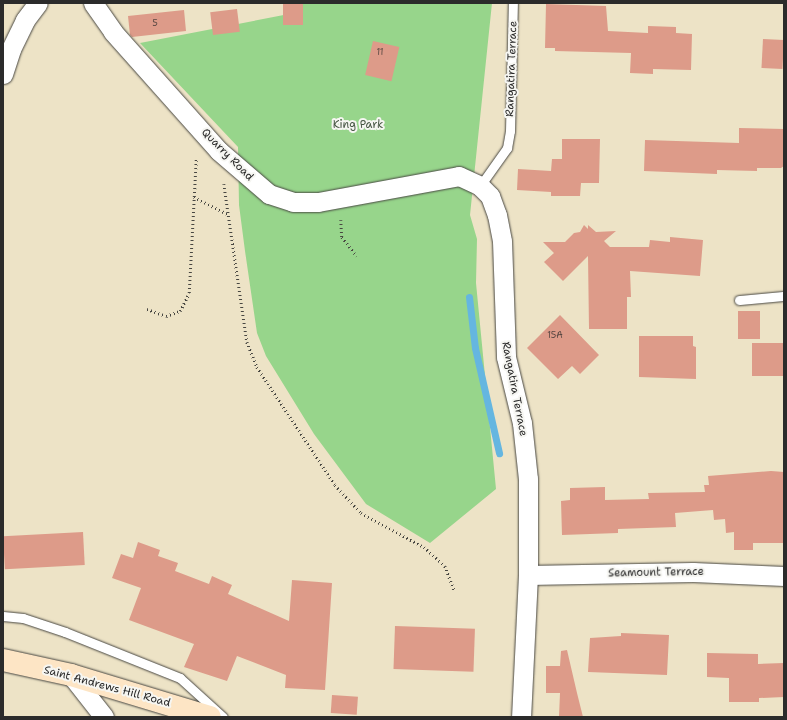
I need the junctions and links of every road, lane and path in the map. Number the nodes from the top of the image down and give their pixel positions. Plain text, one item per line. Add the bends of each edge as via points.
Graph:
1 (38, 3) edge
2 (93, 3) edge
3 (513, 3) edge
4 (3, 74) edge
5 (198, 127) junction
6 (219, 151) junction
7 (480, 186) junction
8 (344, 197) junction
9 (194, 198) junction
10 (229, 215) junction
11 (357, 256) dead end
12 (784, 296) edge
13 (739, 300) dead end
14 (147, 309) dead end
15 (528, 575) junction
16 (784, 576) edge
17 (454, 590) dead end
18 (3, 616) edge
19 (3, 660) edge
20 (71, 675) junction
21 (104, 717) edge
22 (210, 717) edge
23 (223, 717) edge
24 (521, 717) edge

1 - 4 street via 25,20 11,49
2 - 5 street, Quarry Road via 113,32
3 - 7 lane, Rangatira Terrace via 507,148
5 - 6 street, Quarry Road
5 - 9 path
6 - 8 street, Quarry Road via 269,194 294,202
6 - 10 path
7 - 8 street, Quarry Road via 459,176
7 - 15 street, Rangatira Terrace via 490,196 498,215 502,241 506,357 522,422 528,479
8 - 11 path via 342,237
9 - 10 path
9 - 14 path via 189,293 180,311 166,316
10 - 17 path via 247,342 257,367 335,485 361,513 424,547 445,566
12 - 13 lane
15 - 16 street, Seamount Terrace via 694,572
15 - 24 street, Rangatira Terrace
18 - 23 lane via 23,618 65,632 180,678
19 - 20 street, Saint Andrews Hill Road
20 - 21 street
20 - 22 street, Saint Andrews Hill Road

